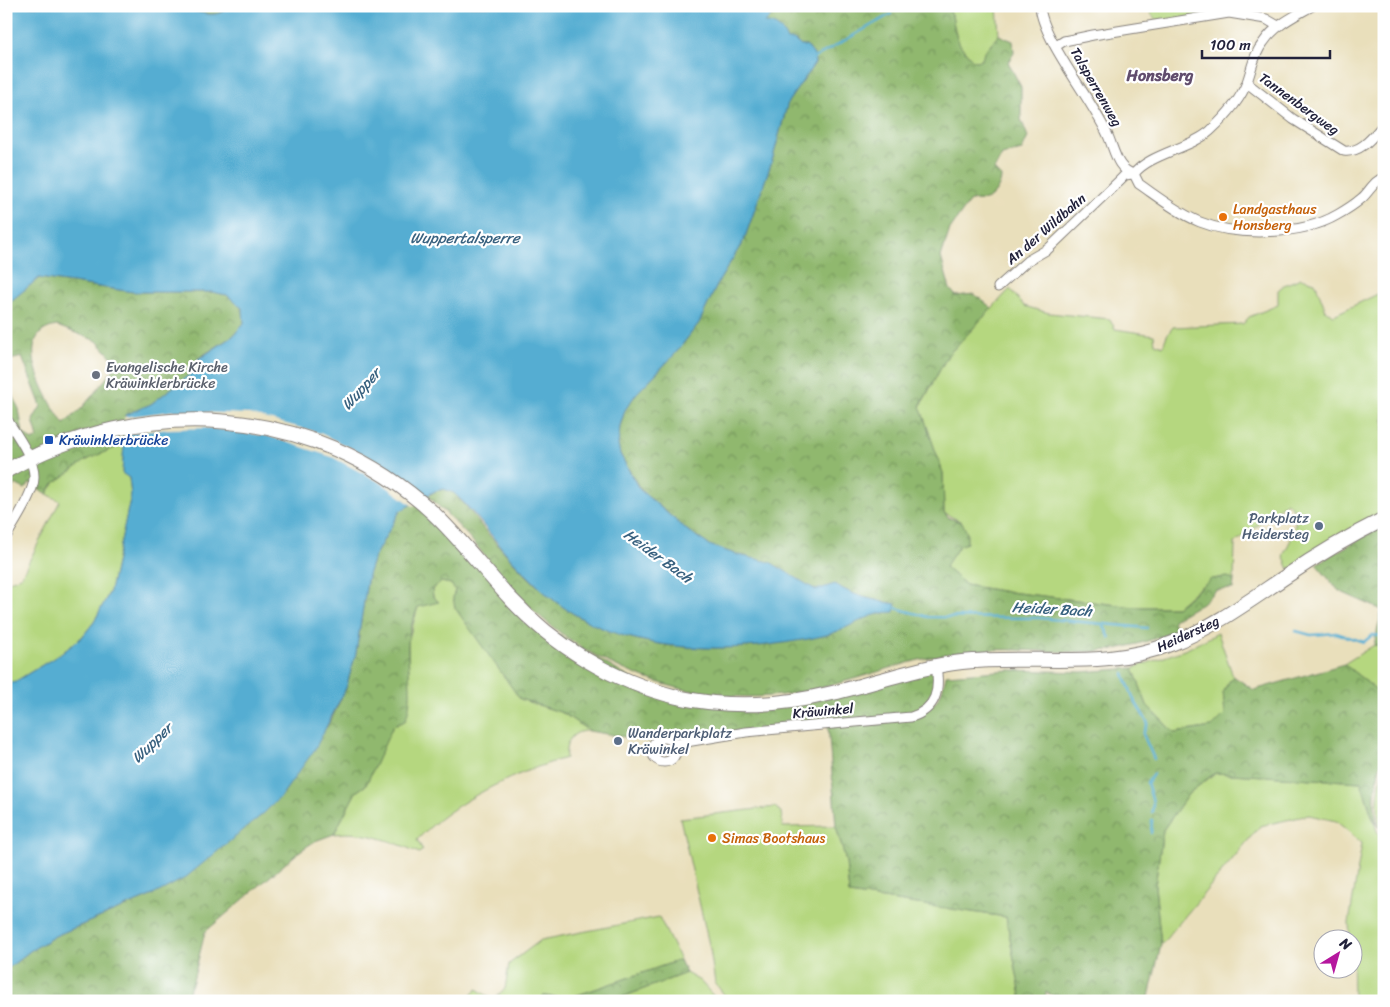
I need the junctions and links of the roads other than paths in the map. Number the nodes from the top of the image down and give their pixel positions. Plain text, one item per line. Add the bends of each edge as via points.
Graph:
1 (1040, 6) edge
2 (1312, 6) edge
3 (1278, 26) junction
4 (1056, 46) junction
5 (1247, 83) junction
6 (1384, 124) edge
7 (1134, 174) junction
8 (1384, 178) edge
9 (998, 287) dead end
10 (6, 418) edge
11 (29, 458) junction
12 (6, 471) edge
13 (1384, 519) edge
14 (6, 538) edge
15 (936, 666) junction
16 (674, 744) dead end

1 - 4 street, Talsperrenweg
2 - 3 street
3 - 4 street via 1266,19 1229,13 1093,35 1064,41
3 - 5 street, An der Wildbahn via 1257,52
4 - 7 street, Talsperrenweg via 1106,129 1121,166
5 - 6 street, Tannenbergweg via 1293,119 1344,151 1351,152 1363,145
5 - 7 street, An der Wildbahn via 1208,132
7 - 8 street, Talsperrenweg via 1139,184 1200,222 1244,231 1294,230 1334,217 1364,196 1378,179
7 - 9 street, An der Wildbahn via 1125,175 1048,249 1027,261
10 - 11 street
11 - 12 main road, Heidersteg
11 - 14 street via 33,482
11 - 15 main road, Heidersteg via 70,441 125,426 168,420 248,423 330,447 374,469 420,501 509,598 546,633 602,670 662,693 719,703 773,704 830,694
13 - 15 main road, Heidersteg via 1324,552 1218,620 1158,649 1095,661 1009,660
15 - 16 street, Kräwinkel via 939,684 936,695 923,711 911,717 754,731

